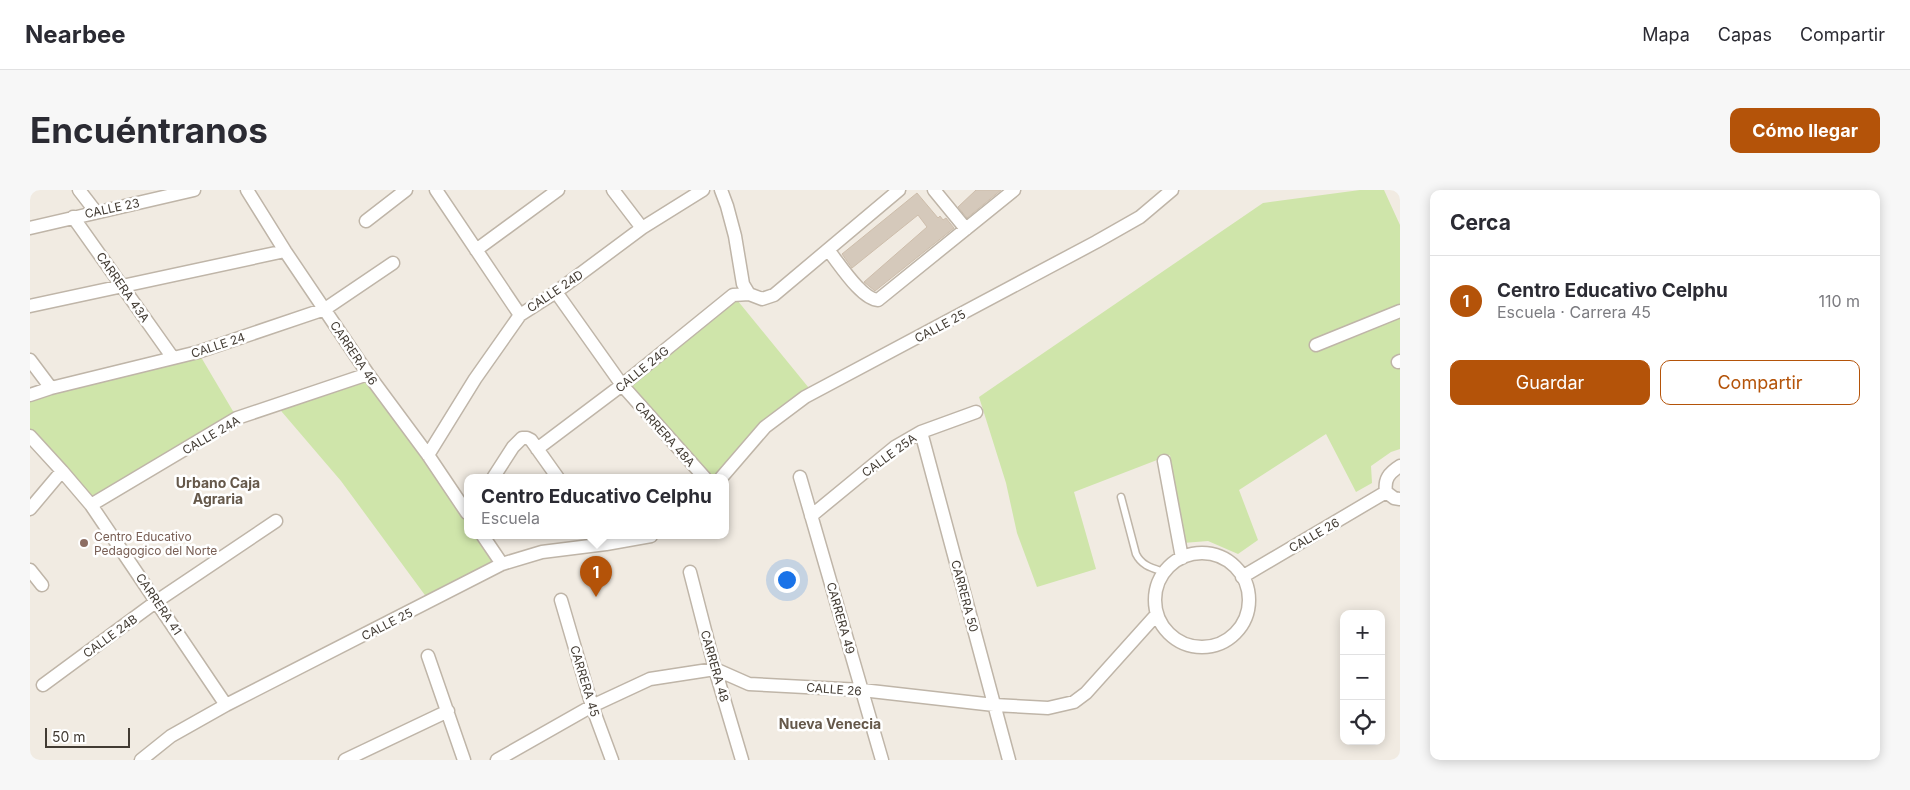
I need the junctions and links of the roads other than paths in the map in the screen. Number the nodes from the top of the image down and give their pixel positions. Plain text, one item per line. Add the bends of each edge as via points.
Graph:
1 (79, 190) edge
2 (194, 190) edge
3 (247, 190) edge
4 (406, 190) edge
5 (436, 190) edge
6 (558, 190) edge
7 (612, 190) edge
8 (703, 190) edge
9 (721, 190) edge
10 (899, 190) edge
11 (934, 190) edge
12 (1014, 190) edge
13 (1172, 190) edge
14 (168, 193) edge
15 (96, 212) junction
16 (73, 217) junction
17 (366, 221) dead end
18 (30, 228) edge
19 (642, 228) junction
20 (966, 229) junction
21 (476, 250) junction
22 (828, 250) junction
23 (285, 251) junction
24 (393, 263) dead end
25 (123, 287) junction
26 (556, 292) junction
27 (749, 294) junction
28 (30, 306) edge
29 (324, 309) junction
30 (1400, 311) edge
31 (520, 315) junction
32 (1316, 345) dead end
33 (173, 358) junction
34 (30, 360) edge
35 (368, 374) junction
36 (622, 386) junction
37 (51, 388) junction
38 (30, 395) edge
39 (976, 412) dead end
40 (921, 432) junction
41 (30, 436) edge
42 (537, 449) junction
43 (428, 455) junction
44 (1164, 461) dead end
45 (1400, 466) edge
46 (62, 470) junction
47 (496, 474) edge
48 (555, 474) edge
49 (701, 474) edge
50 (724, 474) edge
51 (800, 477) dead end
52 (1386, 492) junction
53 (1121, 497) dead end
54 (1400, 499) edge
55 (91, 505) junction
56 (30, 508) edge
57 (464, 509) edge
58 (811, 516) junction
59 (276, 521) dead end
60 (485, 539) edge
61 (602, 540) edge
62 (1182, 558) junction
63 (502, 564) junction
64 (30, 570) edge
65 (690, 572) dead end
66 (1164, 572) junction
67 (1242, 577) junction
68 (42, 585) dead end
69 (561, 600) dead end
70 (157, 601) junction
71 (1157, 614) junction
72 (428, 656) dead end
73 (715, 669) junction
74 (44, 685) dead end
75 (862, 690) junction
76 (226, 705) junction
77 (994, 705) junction
78 (592, 706) junction
79 (448, 711) junction
80 (141, 760) edge
81 (345, 760) edge
82 (464, 760) edge
83 (497, 760) edge
84 (612, 760) edge
85 (742, 760) edge
86 (882, 760) edge
87 (1010, 760) edge

1 - 15 street
2 - 14 street, CALLE 23
3 - 23 street, CARRERA 46
4 - 17 street
5 - 21 street
6 - 21 street
7 - 19 street
8 - 19 street, CALLE 24D
9 - 27 street via 735,236 743,284
10 - 22 street, CALLE 24G
11 - 20 street
12 - 20 street
13 - 50 street, CALLE 25 via 1140,217 1096,242 805,398 765,427
14 - 15 street, CALLE 23
15 - 16 street, CALLE 23
16 - 18 street, CALLE 23
16 - 25 street, CARRERA 43A
19 - 26 street, CALLE 24D
20 - 22 street via 878,300 872,300 862,292
21 - 31 street
22 - 27 street, CALLE 24G via 774,295 762,299
23 - 25 street
23 - 29 street, CARRERA 46
24 - 29 street, CALLE 24
25 - 28 street
25 - 33 street, CARRERA 43A
26 - 31 street, CALLE 24D
26 - 36 street, CARRERA 48A
27 - 36 street, CALLE 24G via 733,295
29 - 33 street, CALLE 24
29 - 35 street, CARRERA 46
30 - 32 street
31 - 43 street, CALLE 24D
33 - 37 street, CALLE 24
34 - 37 street
35 - 43 street, CARRERA 46
35 - 55 street, CALLE 24A via 237,418
36 - 42 street, CALLE 24G
36 - 49 street, CARRERA 48A
37 - 38 street, CALLE 24
39 - 40 street, CALLE 25A
40 - 58 street, CALLE 25A via 895,447
40 - 77 street, CARRERA 50
41 - 46 street, CARRERA 41
42 - 47 street via 531,440 522,438
42 - 48 street
43 - 57 street, CARRERA 46
44 - 62 street
45 - 52 street via 1387,477
46 - 55 street, CARRERA 41
46 - 56 street
51 - 58 street, CARRERA 49
52 - 54 street
52 - 67 street, CALLE 26
53 - 66 lane via 1140,562
55 - 70 street, CARRERA 41
58 - 75 street, CARRERA 49
59 - 70 street, CALLE 24B
60 - 63 street
61 - 63 street, CALLE 25
62 - 66 street
62 - 67 street via 1204,554 1216,556 1235,568
63 - 76 street, CALLE 25
64 - 68 street
65 - 73 street, CARRERA 48
66 - 71 street via 1155,592
67 - 71 street via 1248,597 1245,617 1233,635 1215,645 1194,646 1180,641 1167,632
69 - 78 street, CARRERA 45
70 - 74 street, CALLE 24B
70 - 76 street, CARRERA 41
71 - 77 street, CALLE 26 via 1086,693 1074,702 1048,708
72 - 79 street
73 - 75 street, CALLE 26 via 749,684
73 - 78 street via 650,679
73 - 85 street, CARRERA 48
75 - 77 street, CALLE 26
75 - 86 street, CARRERA 49
76 - 80 street, CALLE 25 via 171,736
77 - 87 street, CARRERA 50
78 - 83 street
78 - 84 street, CARRERA 45
79 - 81 street
79 - 82 street

